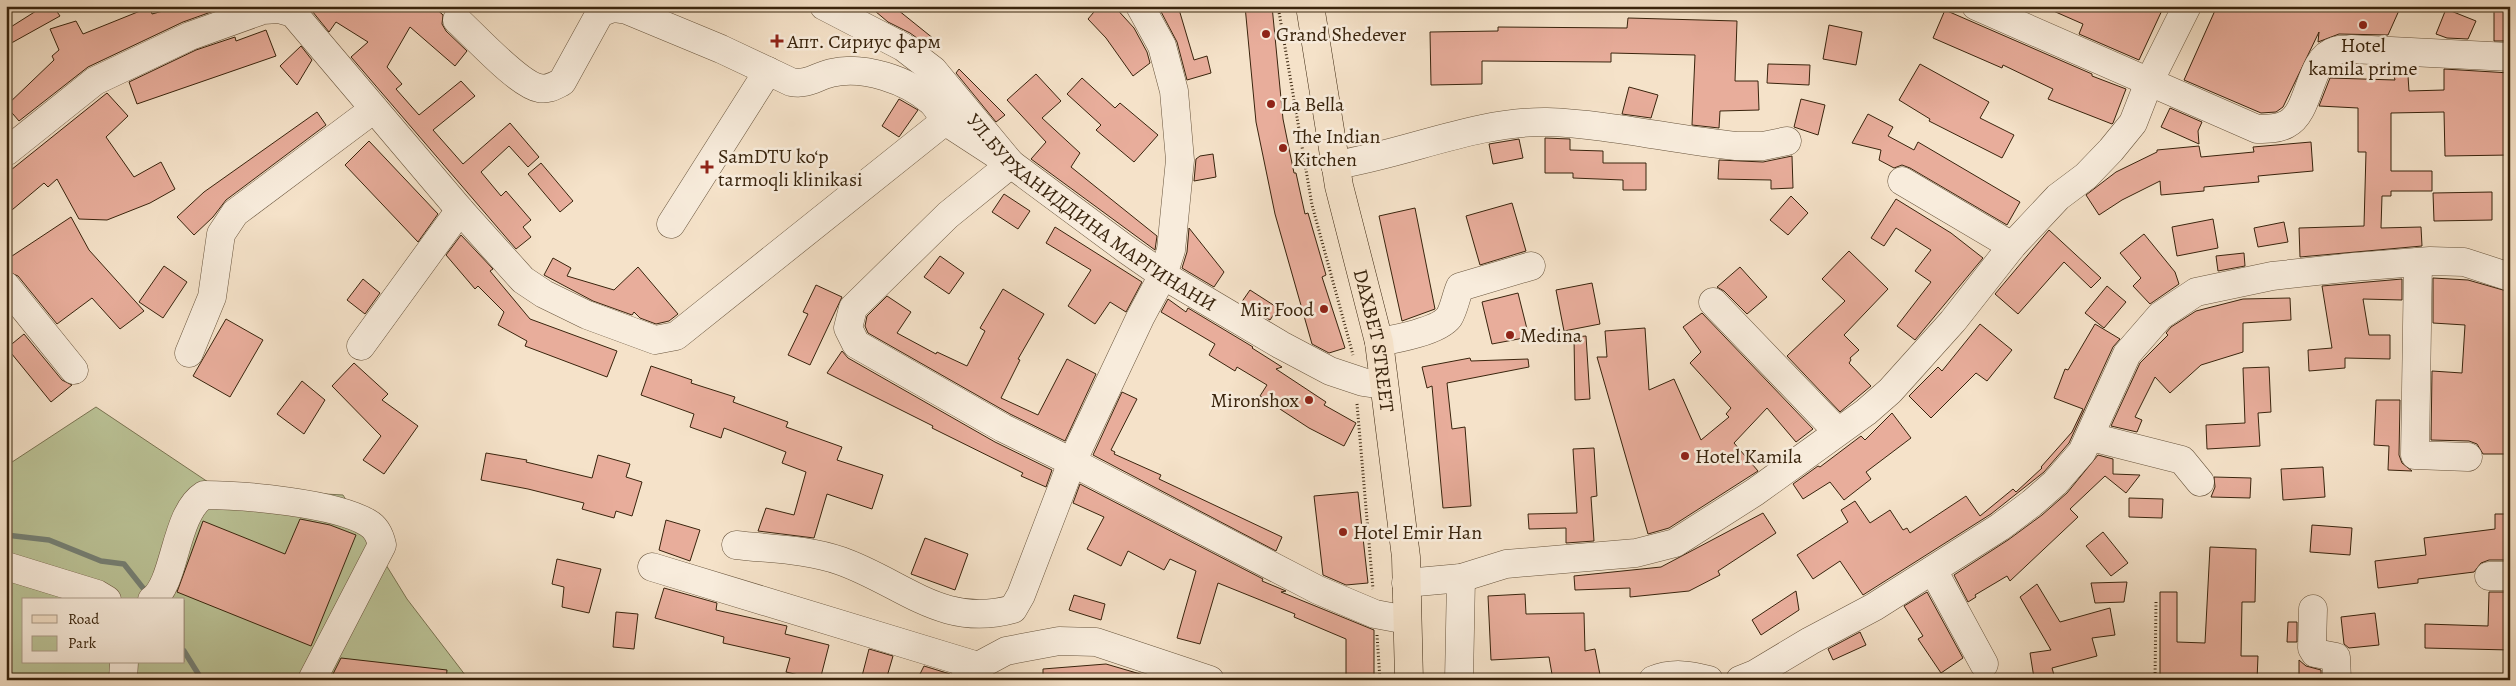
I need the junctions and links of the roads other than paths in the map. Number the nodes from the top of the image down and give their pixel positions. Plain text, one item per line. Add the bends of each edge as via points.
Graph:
1 (824, 6) edge
2 (1140, 6) edge
3 (1310, 6) edge
4 (1976, 6) edge
5 (2187, 6) edge
6 (457, 20) dead end
7 (2510, 57) edge
8 (768, 71) junction
9 (2150, 82) junction
10 (374, 109) junction
11 (945, 120) junction
12 (1787, 141) dead end
13 (6, 152) edge
14 (1011, 164) junction
15 (1335, 165) junction
16 (1902, 181) dead end
17 (460, 210) junction
18 (671, 224) dead end
19 (2012, 246) junction
20 (2418, 262) junction
21 (1531, 266) dead end
22 (1163, 274) junction
23 (2510, 278) edge
24 (6, 286) edge
25 (1713, 302) dead end
26 (1379, 342) junction
27 (361, 346) dead end
28 (189, 352) dead end
29 (74, 370) dead end
30 (1383, 385) junction
31 (1837, 431) junction
32 (2090, 437) junction
33 (2468, 457) dead end
34 (1072, 462) junction
35 (2200, 482) dead end
36 (736, 545) dead end
37 (6, 566) edge
38 (652, 567) dead end
39 (1933, 570) junction
40 (1461, 578) junction
41 (1406, 583) junction
42 (104, 598) edge
43 (155, 598) edge
44 (2313, 609) dead end
45 (1407, 620) junction
46 (124, 664) edge
47 (1984, 664) dead end
48 (976, 669) edge
49 (123, 680) edge
50 (312, 680) edge
51 (1210, 680) edge
52 (1409, 680) edge
53 (1459, 680) edge
54 (1653, 680) edge
55 (1709, 680) edge
56 (1740, 680) edge
57 (2337, 680) edge

1 - 14 street, УЛ.БУРХАНИДДИНА МАРГИНАНИ via 903,47 933,70
2 - 22 street via 1162,46 1174,91 1180,160 1171,250
3 - 15 main road, DAXBET STREET
4 - 9 street
5 - 9 street
6 - 8 street via 524,82 540,88 551,88 562,82 600,13 613,8 627,10
7 - 9 street via 2351,49 2334,51 2321,61 2296,117 2274,129 2257,129
8 - 11 street via 802,84 832,73 873,72 918,91 933,103
8 - 18 street
9 - 19 street via 2133,123 2111,150 2086,176 2058,197
10 - 13 street via 293,13 279,9 263,10 190,36 95,81
10 - 17 street
10 - 28 street via 235,213 221,234 212,297
11 - 14 street
11 - 17 street via 676,336 666,340 655,340 595,318 544,294 523,280
12 - 15 street via 1763,146 1736,146 1547,122 1472,132
14 - 22 street, УЛ.БУРХАНИДДИНА МАРГИНАНИ
14 - 34 street via 948,215 853,308 848,328 856,344 1003,428
15 - 26 main road, DAXBET STREET
16 - 19 street
17 - 27 street
19 - 31 street via 1953,321 1890,391
20 - 23 street via 2464,262
20 - 32 street via 2272,276 2196,292 2160,316 2127,354
20 - 33 street via 2415,455
21 - 26 street via 1460,287 1450,316 1443,324 1400,339
22 - 30 street, УЛ.БУРХАНИДДИНА МАРГИНАНИ via 1281,345 1330,370 1354,380
22 - 34 street
24 - 29 street
25 - 31 street
26 - 30 main road, DAXBET STREET
30 - 41 main road, DAXBET STREET via 1393,439
31 - 40 street via 1755,492 1675,543 1636,553 1506,564
32 - 35 street via 2182,460
32 - 39 street via 2068,469 2032,502
34 - 36 street via 1021,595 1013,609 994,614 958,613 931,605 871,574 823,555
34 - 45 street via 1318,590 1376,614
37 - 42 street
38 - 48 street
39 - 47 street
39 - 56 street via 1756,674
40 - 41 street
40 - 53 street
41 - 45 main road, DAXBET STREET
43 - 50 street via 190,508 204,495 327,507 368,523 376,530 382,545
44 - 57 street via 2312,648 2315,652 2336,656
45 - 52 main road, DAXBET STREET
46 - 49 street
48 - 51 street via 1006,651 1059,641 1096,642
54 - 55 street via 1664,675 1689,675

